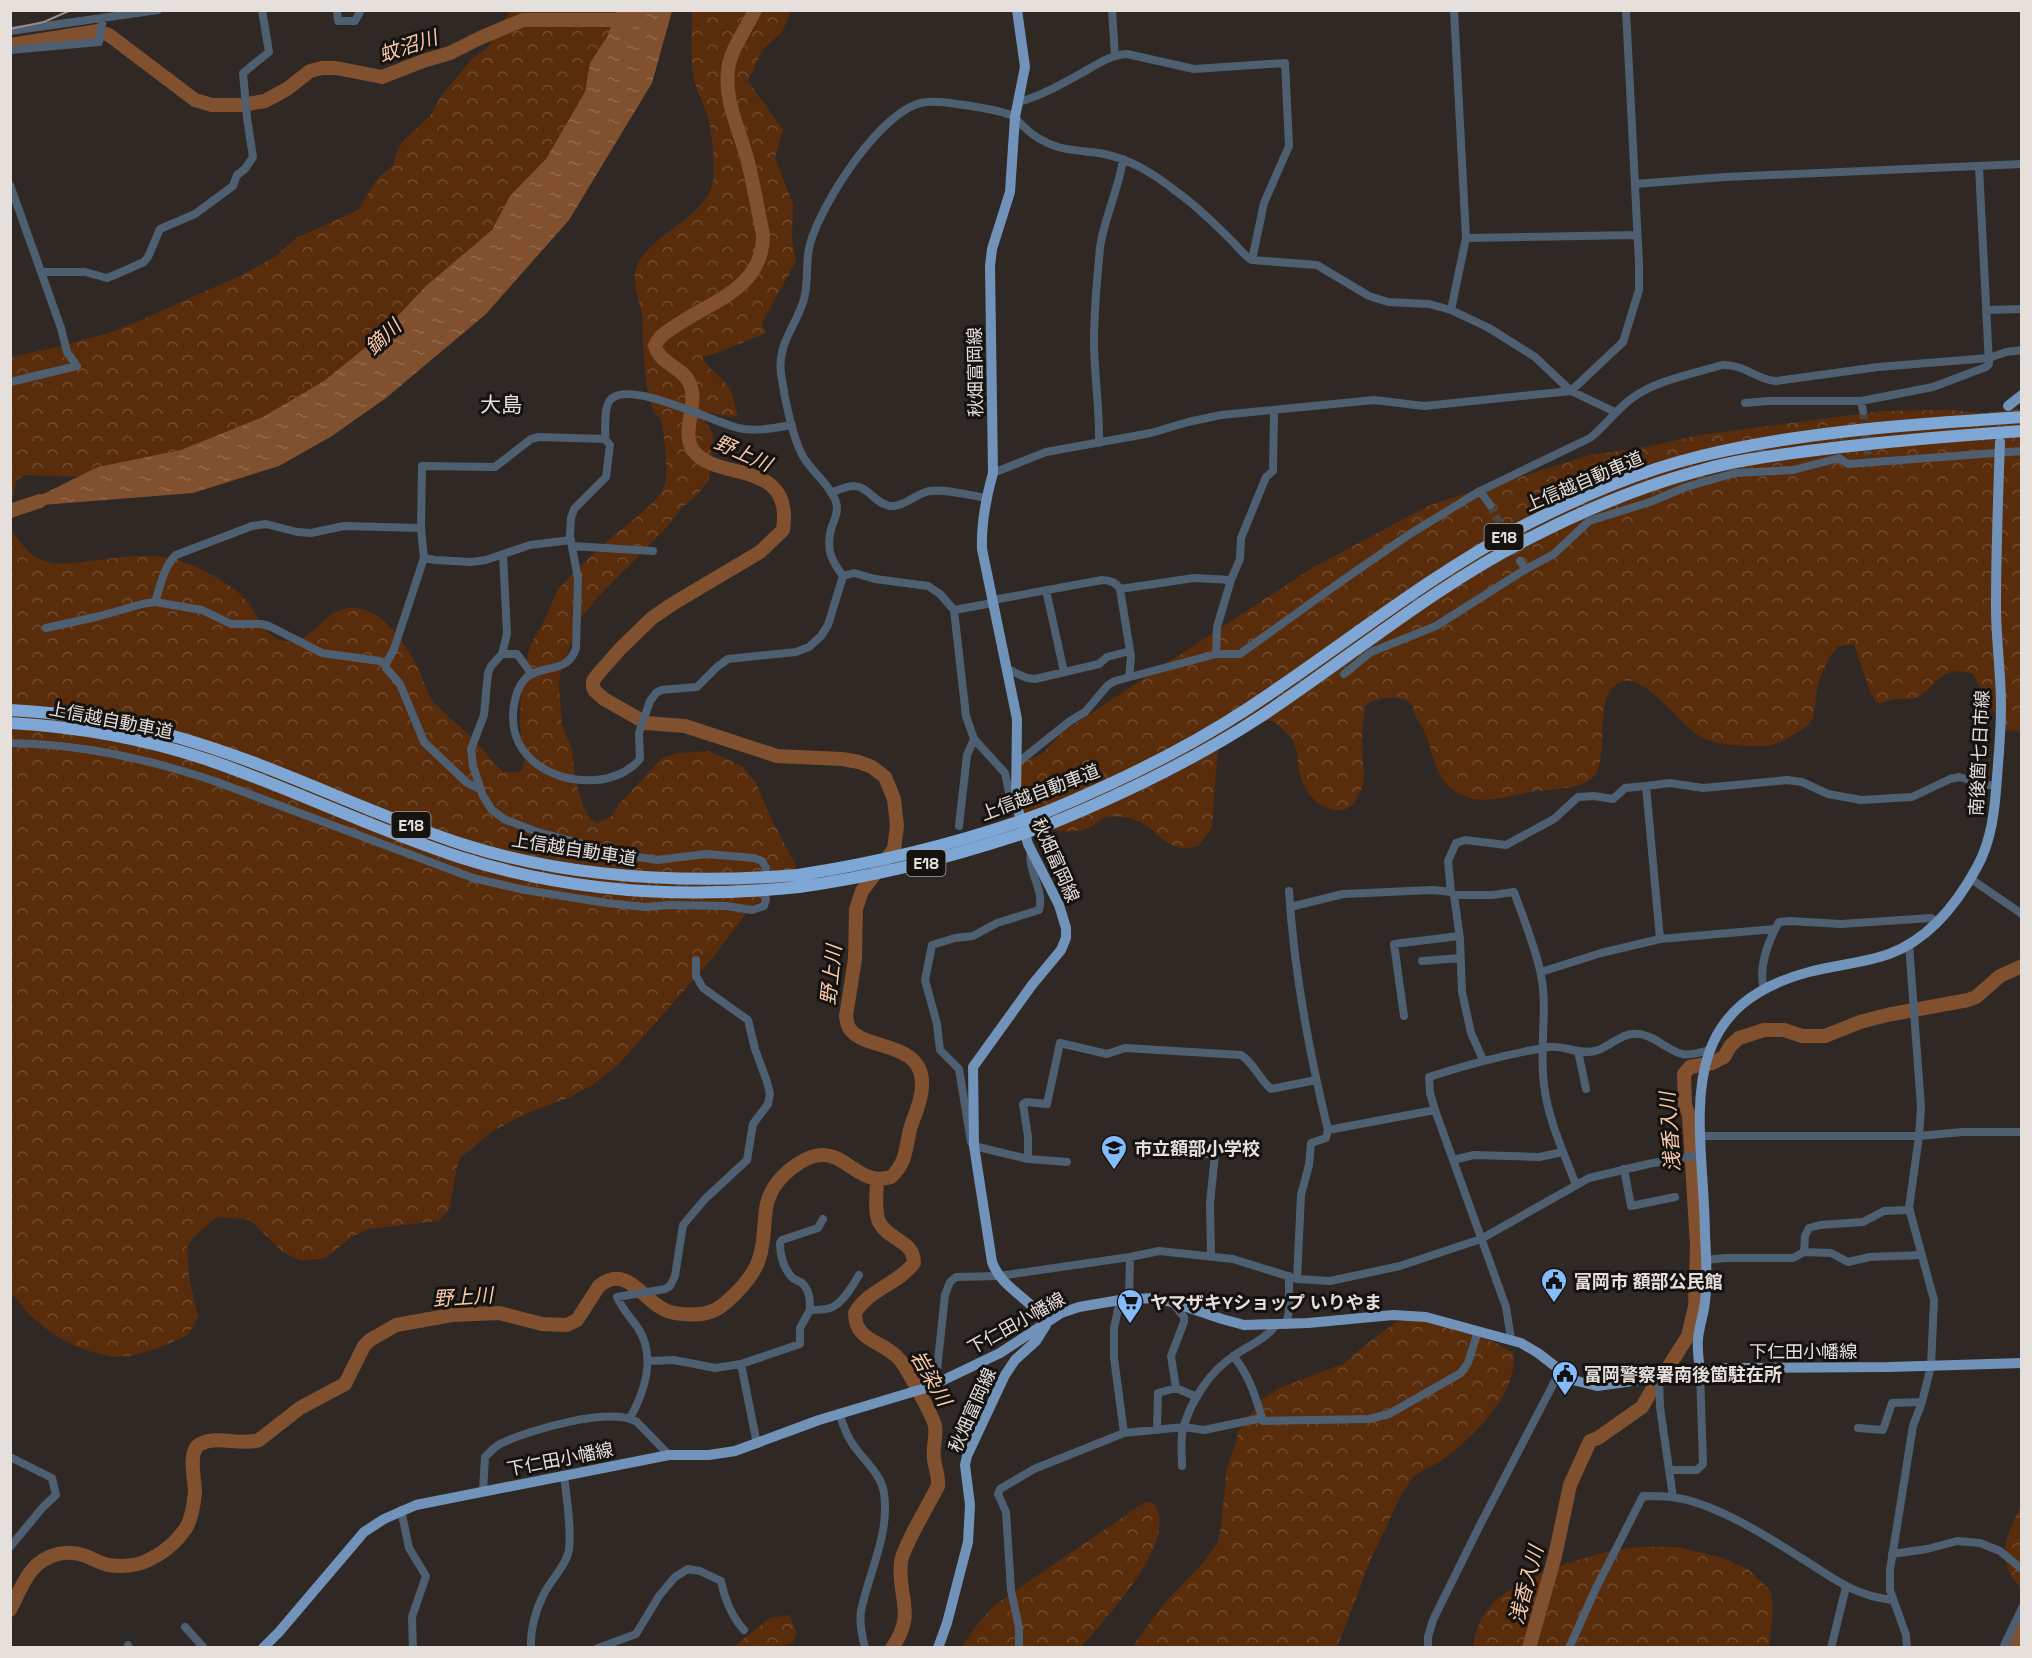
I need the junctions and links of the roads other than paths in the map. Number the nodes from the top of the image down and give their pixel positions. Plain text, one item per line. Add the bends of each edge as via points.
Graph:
1 (158, 10) edge
2 (262, 10) edge
3 (337, 10) edge
4 (362, 10) edge
5 (1017, 10) edge
6 (1112, 10) edge
7 (1454, 10) edge
8 (1626, 10) edge
9 (103, 21) junction
10 (10, 31) edge
11 (10, 51) edge
12 (1115, 56) junction
13 (1019, 102) junction
14 (1015, 117) junction
15 (1122, 159) junction
16 (2022, 164) edge
17 (1979, 167) junction
18 (1635, 184) junction
19 (10, 185) edge
20 (1637, 235) junction
21 (1466, 238) junction
22 (1252, 260) junction
23 (41, 272) junction
24 (2022, 309) edge
25 (1451, 310) junction
26 (1986, 310) junction
27 (2022, 350) edge
28 (1989, 358) junction
29 (10, 382) edge
30 (1571, 391) junction
31 (2022, 395) edge
32 (1861, 401) junction
33 (1744, 403) dead end
34 (2008, 406) dead end
35 (1274, 411) junction
36 (1863, 411) tunnel mouth
37 (1615, 412) junction
38 (2022, 417) edge
39 (792, 425) junction
40 (2022, 431) edge
41 (605, 439) junction
42 (1100, 443) junction
43 (2000, 448) junction
44 (2022, 451) edge
45 (993, 473) junction
46 (1480, 492) junction
47 (831, 493) junction
48 (987, 498) junction
49 (1490, 505) tunnel mouth
50 (421, 528) junction
51 (571, 543) junction
52 (653, 551) dead end
53 (503, 554) junction
54 (424, 558) junction
55 (1520, 561) tunnel mouth
56 (1526, 569) junction
57 (843, 576) junction
58 (1231, 580) junction
59 (1120, 589) junction
60 (1046, 590) junction
61 (155, 602) junction
62 (993, 602) junction
63 (954, 610) junction
64 (46, 628) dead end
65 (1130, 651) junction
66 (502, 654) junction
67 (1216, 654) junction
68 (386, 664) junction
69 (1007, 669) junction
70 (1064, 672) junction
71 (531, 673) junction
72 (1344, 674) dead end
73 (1129, 677) junction
74 (10, 710) edge
75 (10, 723) edge
76 (974, 739) junction
77 (10, 743) edge
78 (1016, 764) junction
79 (1646, 786) junction
80 (1997, 787) junction
81 (481, 790) junction
82 (1015, 796) junction
83 (1048, 818) junction
84 (959, 826) dead end
85 (1031, 851) junction
86 (766, 868) dead end
87 (1971, 879) junction
88 (799, 881) junction
89 (1289, 891) dead end
90 (1452, 893) junction
91 (766, 898) dead end
92 (1290, 907) junction
93 (2022, 914) edge
94 (1938, 922) junction
95 (1775, 929) junction
96 (1459, 936) junction
97 (1660, 939) junction
98 (1909, 944) junction
99 (1460, 958) junction
100 (696, 960) dead end
101 (1422, 961) dead end
102 (1541, 972) junction
103 (1764, 989) junction
104 (1404, 1016) dead end
105 (1543, 1049) junction
106 (1578, 1051) junction
107 (1709, 1053) junction
108 (1483, 1060) junction
109 (1316, 1080) junction
110 (1586, 1089) dead end
111 (1435, 1110) junction
112 (1328, 1130) junction
113 (2022, 1131) edge
114 (1699, 1136) junction
115 (1919, 1136) junction
116 (974, 1146) junction
117 (1139, 1148) dead end
118 (1563, 1152) junction
119 (1692, 1157) junction
120 (1028, 1159) junction
121 (1453, 1160) junction
122 (1067, 1162) dead end
123 (1624, 1169) junction
124 (1576, 1185) junction
125 (1675, 1197) dead end
126 (1910, 1210) junction
127 (823, 1220) dead end
128 (1480, 1239) junction
129 (1804, 1252) junction
130 (1211, 1255) junction
131 (1922, 1255) junction
132 (1130, 1257) junction
133 (1706, 1260) junction
134 (860, 1275) dead end
135 (999, 1276) junction
136 (1293, 1277) junction
137 (1124, 1300) junction
138 (1172, 1302) junction
139 (810, 1310) junction
140 (1047, 1322) junction
141 (1281, 1325) junction
142 (1478, 1331) junction
143 (1511, 1339) junction
144 (1233, 1356) junction
145 (648, 1361) junction
146 (2022, 1363) edge
147 (741, 1364) junction
148 (1931, 1366) junction
149 (1560, 1371) junction
150 (1700, 1372) junction
151 (1659, 1378) junction
152 (933, 1385) junction
153 (1176, 1388) junction
154 (1197, 1397) junction
155 (1922, 1402) junction
156 (839, 1414) junction
157 (630, 1418) junction
158 (1262, 1418) junction
159 (1184, 1427) junction
160 (1858, 1428) dead end
161 (1157, 1430) junction
162 (1124, 1433) junction
163 (757, 1444) junction
164 (669, 1455) junction
165 (10, 1457) edge
166 (1182, 1466) dead end
167 (1670, 1470) junction
168 (564, 1475) junction
169 (483, 1491) junction
170 (1673, 1497) junction
171 (400, 1510) junction
172 (10, 1547) edge
173 (1893, 1554) junction
174 (2022, 1569) edge
175 (1846, 1587) junction
176 (1892, 1600) junction
177 (2022, 1608) edge
178 (185, 1627) dead end
179 (744, 1630) dead end
180 (204, 1647) edge
181 (263, 1647) edge
182 (413, 1647) edge
183 (531, 1647) edge
184 (598, 1647) edge
185 (865, 1647) edge
186 (938, 1647) edge
187 (1019, 1647) edge
188 (1428, 1647) edge
189 (1569, 1647) edge
190 (1831, 1647) edge
191 (1907, 1647) edge
192 (2002, 1647) edge

1 - 9 street
2 - 23 street via 268,52 243,74 253,157 233,186 195,214 160,229 148,257 137,266 107,278 85,272
3 - 4 street via 338,21 355,21
5 - 13 main road, 秋畑富岡線 via 1025,67
6 - 12 street
7 - 21 street
8 - 18 street
9 - 10 street
9 - 11 street via 99,42
12 - 13 street
12 - 22 street via 1127,54 1194,69 1285,63 1289,146 1264,203
13 - 14 main road, 秋畑富岡線
14 - 15 street via 1040,139 1058,147
14 - 39 street via 927,101 897,115 880,129 851,167 824,209 810,243 805,296 782,347 781,373
14 - 45 main road, 秋畑富岡線 via 1010,192 990,266
15 - 22 street via 1178,192
15 - 42 street via 1100,251 1094,342
16 - 17 street
17 - 18 street
17 - 26 street
18 - 20 street
19 - 23 street
20 - 21 street
20 - 30 street via 1638,290 1623,342
21 - 25 street
22 - 25 street via 1317,265 1369,296
23 - 29 street via 67,352 77,366
24 - 26 street
25 - 30 street via 1535,357
26 - 28 street
27 - 28 street
28 - 32 street via 1986,367 1933,387
28 - 37 street via 1776,381 1735,365 1722,365 1649,389
30 - 35 street via 1424,406 1374,400
30 - 37 street
31 - 34 main road
32 - 33 street
32 - 36 street
35 - 42 street via 1221,415
35 - 58 street via 1273,471 1266,477 1241,538
37 - 46 street via 1590,438
38 - 83 highway, 上信越自動車道 / E18 via 1841,433 1744,447 1612,485 1475,553 1208,734
39 - 41 street via 753,430 629,393 610,399
39 - 47 street via 799,448
40 - 83 highway, 上信越自動車道 / E18 via 1838,447 1756,459 1704,469 1618,497 1482,564 1214,745 1135,787
41 - 50 street via 531,439 495,467 422,466
41 - 51 street via 610,445 608,472 603,482 574,509
42 - 45 street via 1046,452
43 - 44 street
43 - 56 street via 1848,464 1839,458 1792,470 1735,473 1589,521 1554,554
43 - 80 main road, 南後箇七日市線 via 1996,609 2001,707
45 - 48 main road, 秋畑富岡線
46 - 49 street
46 - 67 street via 1381,554 1240,654
47 - 48 street via 854,486 890,506 929,491
47 - 57 street via 837,516 829,550
48 - 62 main road, 秋畑富岡線 via 981,535
50 - 54 street
50 - 61 street via 344,526 310,533 266,524 252,526 176,555
51 - 52 street
51 - 53 street via 530,545
51 - 71 street via 579,598 573,659 561,667
53 - 54 street via 471,562
53 - 66 street via 507,634
54 - 68 street
55 - 56 street
56 - 72 street via 1436,626 1371,652
57 - 63 street via 854,573 928,586
57 - 71 street via 828,625 809,648 728,659 697,687 662,690 650,701 639,733 640,759 618,775 600,780 565,779 546,771 526,755 513,724 516,695
58 - 59 street via 1194,578
58 - 67 street via 1216,627
59 - 60 street via 1117,584 1102,580
59 - 65 street
60 - 62 street
60 - 70 street
61 - 64 street
61 - 68 street via 202,610 231,624 269,626 322,653
62 - 63 street
62 - 69 main road, 秋畑富岡線
63 - 76 street via 966,716
65 - 70 street
65 - 73 street
66 - 71 street via 517,654
66 - 81 street via 488,673 484,715 471,746 471,760
67 - 73 street
68 - 81 street via 388,673 400,684 424,742 465,782
69 - 70 street via 1035,679
69 - 78 main road, 秋畑富岡線 via 1017,719
73 - 78 street via 1108,685 1085,712
74 - 88 highway, 上信越自動車道 / E18 via 109,720 182,738 430,833 502,856 615,876
75 - 88 highway, 上信越自動車道 / E18 via 107,734 177,751 423,844 534,876 613,888 681,892 755,891
76 - 82 street via 1005,773 1010,796
76 - 84 street via 967,755
77 - 91 street via 72,747 174,767 473,878 525,891 645,907 726,906 752,910 764,906
78 - 82 main road, 秋畑富岡線
79 - 80 street via 1670,783 1703,788 1787,780 1861,800 1912,797 1959,777
79 - 90 street via 1625,788 1613,799 1578,797 1554,819 1506,845 1465,840 1456,843 1448,861
79 - 97 street
80 - 87 main road, 南後箇七日市線 via 1987,843
81 - 86 street via 492,810 504,819 576,843 657,860 706,854 754,858
82 - 85 main road, 秋畑富岡線
83 - 88 highway, 上信越自動車道 / E18, bridge via 972,850 930,862 877,874
85 - 116 main road, 秋畑富岡線 via 1059,905 1066,938 973,1067
85 - 116 street via 1029,860 1040,894 1039,909 973,936 932,945 926,972 940,1050 959,1069
87 - 93 street
87 - 94 main road, 南後箇七日市線
89 - 92 street
90 - 92 street via 1433,890 1342,894
90 - 96 street
90 - 102 street via 1514,892
92 - 109 street
94 - 95 street via 1931,918 1841,924 1790,921 1779,922
94 - 98 main road, 南後箇七日市線
95 - 97 street
95 - 103 street via 1761,978
96 - 99 street
96 - 104 street via 1394,944
97 - 102 street
98 - 103 main road, 南後箇七日市線 via 1889,954 1806,972
98 - 115 street via 1921,1107
99 - 101 street
99 - 108 street via 1471,1033
100 - 145 street via 696,976 703,988 748,1020 770,1094 768,1104 753,1124 747,1160 683,1225 670,1286 617,1297 644,1339
102 - 105 street
103 - 107 main road, 南後箇七日市線 via 1726,1021
105 - 106 street
105 - 108 street
105 - 118 street via 1543,1083
106 - 107 street via 1596,1050 1629,1034 1642,1034 1685,1054
106 - 110 street
107 - 114 main road, 南後箇七日市線 via 1699,1100
108 - 111 street via 1429,1077
109 - 112 street
109 - 120 street via 1271,1089 1241,1055 1125,1048 1107,1054 1060,1043 1047,1104 1023,1104
111 - 112 street
111 - 121 street
112 - 136 street via 1326,1138 1311,1143
113 - 115 street
114 - 115 street
114 - 119 main road, 南後箇七日市線
115 - 126 street
116 - 120 street
116 - 135 main road, 秋畑富岡線 via 992,1262
117 - 130 street via 1215,1155 1210,1203
118 - 121 street via 1539,1157 1474,1155
118 - 124 street
119 - 123 street
119 - 133 main road, 南後箇七日市線
120 - 122 street
121 - 128 street
123 - 124 street
123 - 125 street via 1631,1206
124 - 128 street
126 - 129 street via 1884,1211 1863,1222 1809,1228
126 - 131 street
127 - 139 street via 818,1228 780,1243 783,1264 806,1289
128 - 136 street via 1400,1266 1330,1281
128 - 143 street via 1506,1307
129 - 131 street via 1831,1252 1848,1262
129 - 133 street via 1793,1258
130 - 132 street via 1159,1251
130 - 136 street
131 - 148 street via 1934,1300
132 - 135 street
132 - 137 street
133 - 150 main road, 南後箇七日市線 via 1705,1304 1698,1341
134 - 139 street via 835,1305
135 - 140 main road
135 - 152 street via 956,1277 946,1287
136 - 141 street via 1289,1311
137 - 138 main road, 下仁田小幡線 via 1153,1298
137 - 140 main road, 下仁田小幡線 via 1070,1309
137 - 162 street via 1113,1328 1113,1358
138 - 141 main road, 下仁田小幡線 via 1235,1323
138 - 153 street via 1184,1317 1171,1356
139 - 147 street via 800,1328 800,1344
140 - 152 main road, 下仁田小幡線 via 1000,1353
140 - 186 main road, 秋畑富岡線 via 1036,1341 1005,1375 967,1456 968,1542
141 - 142 main road, 下仁田小幡線 via 1411,1315
141 - 144 street
142 - 143 main road, 下仁田小幡線
142 - 158 street via 1468,1363 1461,1372 1389,1414 1369,1419
143 - 149 main road, 下仁田小幡線 via 1538,1353
144 - 154 street via 1206,1380
144 - 158 street via 1252,1388
145 - 147 street via 674,1360 715,1368
145 - 157 street via 643,1388
146 - 148 main road, 下仁田小幡線
147 - 163 street
148 - 150 main road, 下仁田小幡線 via 1737,1367
148 - 155 street
149 - 151 main road, 下仁田小幡線 via 1573,1380 1597,1386
149 - 188 street via 1433,1620
150 - 151 main road, 下仁田小幡線
150 - 167 street via 1703,1464 1697,1470
151 - 167 street
152 - 156 main road, 下仁田小幡線
153 - 154 street
153 - 161 street via 1158,1393
154 - 159 street
155 - 160 street via 1892,1403 1883,1430
155 - 173 street via 1913,1426
156 - 163 main road, 下仁田小幡線
156 - 185 street via 850,1442 870,1466 884,1492 885,1520 861,1612
157 - 164 street
157 - 169 street via 590,1418 501,1443 485,1457
158 - 159 street via 1204,1430
159 - 161 street
159 - 166 street
161 - 162 street
162 - 187 street via 1034,1469 1000,1489 998,1494 1006,1512
163 - 164 main road, 下仁田小幡線 via 721,1454
164 - 168 main road, 下仁田小幡線
165 - 172 street via 52,1478 56,1495
167 - 170 street
168 - 169 main road, 下仁田小幡線
168 - 183 street via 568,1552 546,1590 531,1632
169 - 171 main road, 下仁田小幡線
170 - 175 street via 1757,1531
170 - 189 street via 1644,1496 1640,1501
171 - 181 main road, 下仁田小幡線 via 364,1532
171 - 182 street via 409,1548 426,1576 412,1617
173 - 174 street via 1957,1541 1980,1543 2000,1551
173 - 176 street
175 - 176 street via 1872,1598
175 - 190 street
176 - 191 street
177 - 192 street
178 - 180 street
179 - 184 street via 730,1610 721,1581 688,1569 675,1577 659,1596 636,1634

